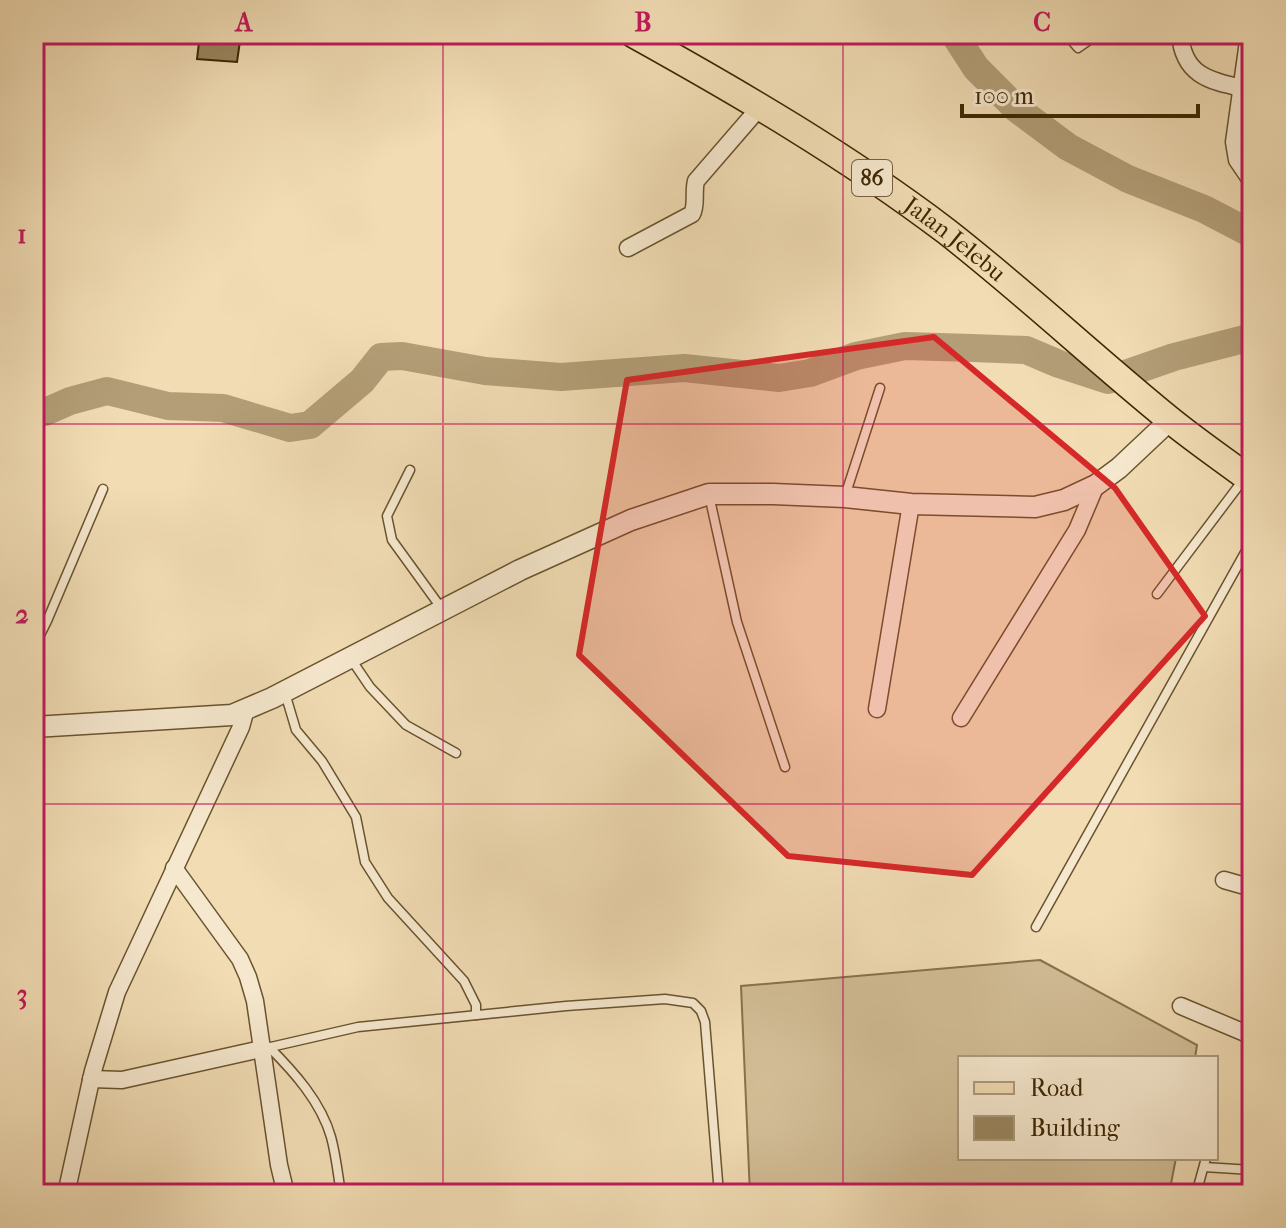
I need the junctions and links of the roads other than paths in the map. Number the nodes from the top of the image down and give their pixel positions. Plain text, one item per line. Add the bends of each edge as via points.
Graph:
1 (633, 34) edge
2 (1066, 34) edge
3 (1098, 34) edge
4 (1180, 34) edge
5 (1249, 34) edge
6 (1242, 88) junction
7 (760, 107) junction
8 (1252, 182) edge
9 (628, 248) dead end
10 (880, 388) dead end
11 (1170, 420) junction
12 (410, 470) dead end
13 (1249, 478) edge
14 (1096, 485) junction
15 (103, 489) dead end
16 (709, 494) junction
17 (845, 497) junction
18 (911, 504) junction
19 (1252, 540) edge
20 (1157, 594) dead end
21 (442, 610) junction
22 (34, 647) edge
23 (350, 658) junction
24 (285, 691) junction
25 (246, 709) junction
26 (877, 709) dead end
27 (961, 718) dead end
28 (34, 727) edge
29 (456, 753) dead end
30 (785, 767) dead end
31 (174, 868) junction
32 (1224, 880) dead end
33 (1252, 888) edge
34 (1036, 927) dead end
35 (1181, 1006) dead end
36 (476, 1015) junction
37 (1252, 1036) edge
38 (265, 1048) junction
39 (91, 1079) junction
40 (1205, 1162) edge
41 (1252, 1170) edge
42 (66, 1194) edge
43 (286, 1194) edge
44 (341, 1194) edge
45 (719, 1194) edge
46 (1196, 1194) edge

1 - 7 main road, Jalan Jelebu / 86
2 - 3 lane via 1078,48
4 - 6 street via 1188,63 1204,77
5 - 6 street
6 - 8 street via 1234,142 1237,160
7 - 9 street via 696,181 692,214
7 - 11 main road, Jalan Jelebu / 86 via 876,180 946,232
10 - 17 lane
11 - 13 main road, Jalan Jelebu / 86
11 - 14 street
12 - 21 lane via 387,516 392,540
13 - 20 lane
14 - 18 street via 1035,507
14 - 27 street via 1077,530
15 - 22 lane
16 - 17 street
16 - 21 street via 631,520
16 - 30 lane via 737,622
17 - 18 street
18 - 26 street
19 - 34 lane
21 - 23 street
23 - 24 street
23 - 29 lane via 406,725
24 - 25 street
24 - 36 lane via 296,730 356,817 365,862 388,898 464,981
25 - 28 street via 232,715
25 - 31 street
31 - 38 street via 240,959
31 - 39 street via 117,992
32 - 33 street
35 - 37 street
36 - 38 lane via 358,1027
36 - 45 lane via 665,999 693,1003 705,1022
38 - 39 street via 122,1080
38 - 43 street
38 - 44 lane via 286,1065 317,1106 331,1136
39 - 42 street
40 - 41 lane
40 - 46 lane

